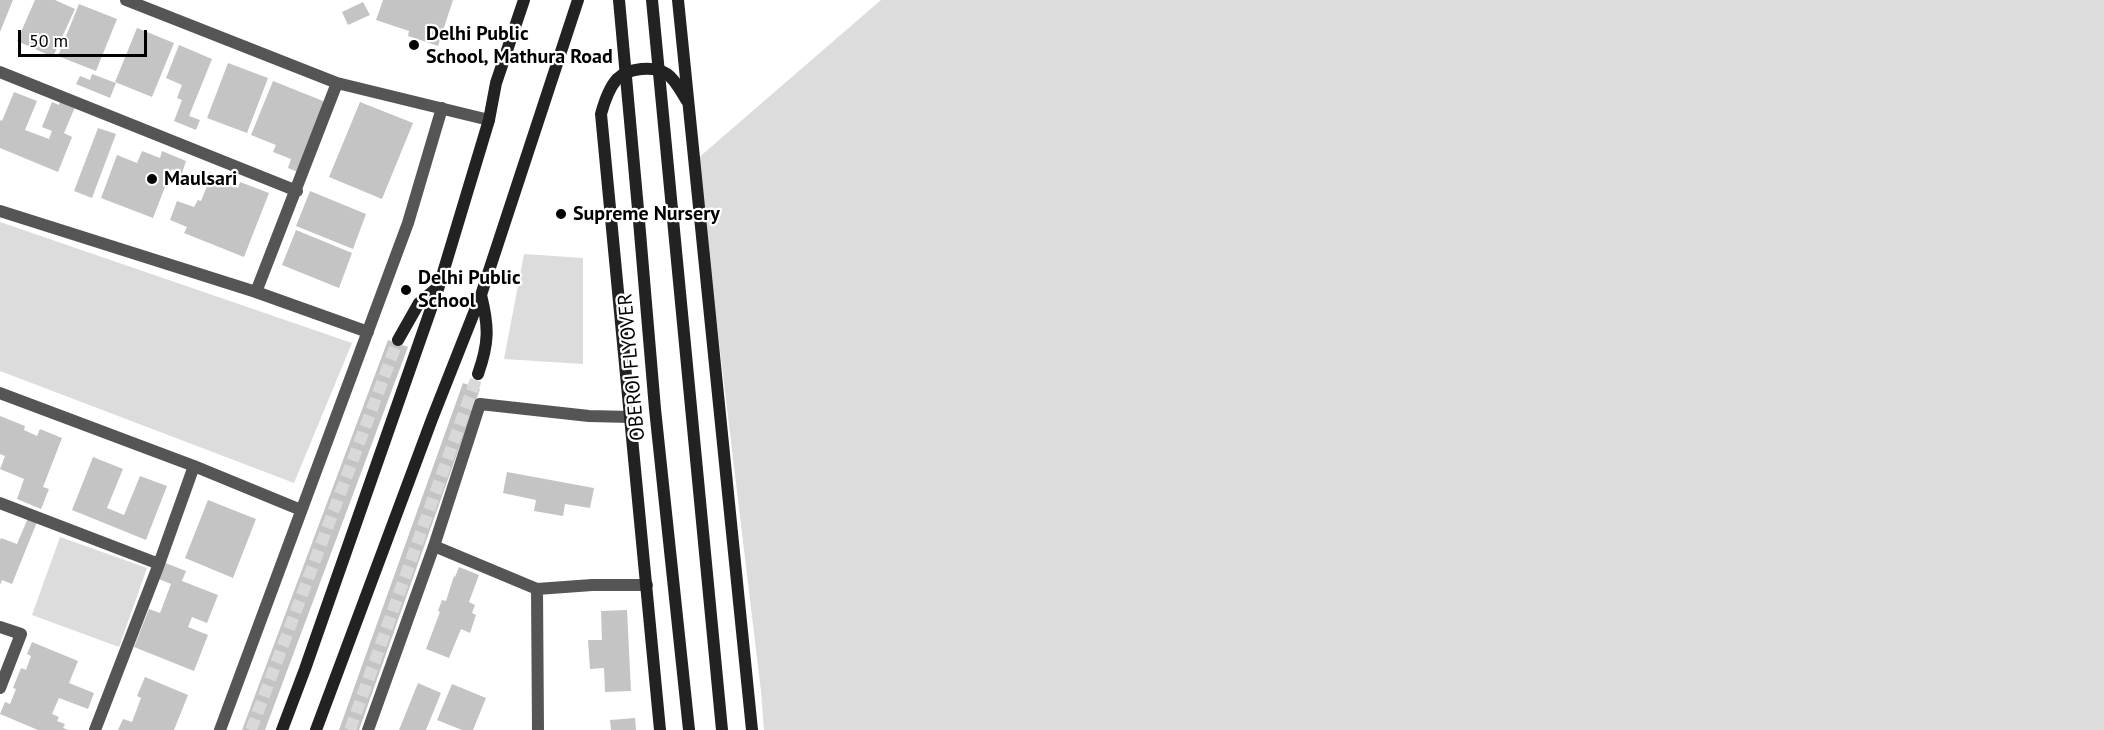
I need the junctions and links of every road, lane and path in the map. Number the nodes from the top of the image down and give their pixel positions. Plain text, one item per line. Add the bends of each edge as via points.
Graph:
1 (126, 0) edge
2 (524, 0) edge
3 (578, 0) edge
4 (618, 0) edge
5 (652, 0) edge
6 (678, 0) edge
7 (0, 72) edge
8 (337, 83) junction
9 (687, 101) junction
10 (442, 108) junction
11 (489, 120) junction
12 (297, 191) junction
13 (0, 211) edge
14 (439, 286) junction
15 (256, 292) junction
16 (481, 295) junction
17 (368, 332) junction
18 (398, 340) tunnel mouth
19 (478, 374) tunnel mouth
20 (0, 393) edge
21 (631, 417) junction
22 (194, 466) junction
23 (0, 504) edge
24 (302, 510) junction
25 (434, 546) junction
26 (159, 564) junction
27 (646, 585) junction
28 (537, 589) junction
29 (0, 627) edge
30 (0, 688) edge
31 (95, 730) edge
32 (220, 730) edge
33 (282, 730) edge
34 (316, 730) edge
35 (368, 730) edge
36 (538, 730) edge
37 (660, 730) edge
38 (689, 730) edge
39 (722, 730) edge
40 (752, 730) edge

1 - 8 street
2 - 11 main road via 496,83
3 - 16 main road
4 - 38 main road, OBEROI FLYOVER, bridge
5 - 39 main road, bridge
6 - 9 main road
7 - 12 street
8 - 10 street
8 - 12 street
9 - 21 main road via 666,73 649,68 618,78 601,114
9 - 40 main road
10 - 11 street
10 - 17 street via 408,223
11 - 14 main road
12 - 15 street
13 - 15 street
14 - 18 main road via 420,303
14 - 33 main road
15 - 17 street
16 - 19 main road via 488,321 486,352
16 - 34 main road
17 - 24 street
20 - 22 street
21 - 25 street via 480,404
21 - 27 main road
22 - 24 street
22 - 26 street
23 - 26 street
24 - 32 street
25 - 28 street
25 - 35 street
26 - 31 street
27 - 28 street
27 - 37 main road
28 - 36 street
29 - 30 street via 21,634

